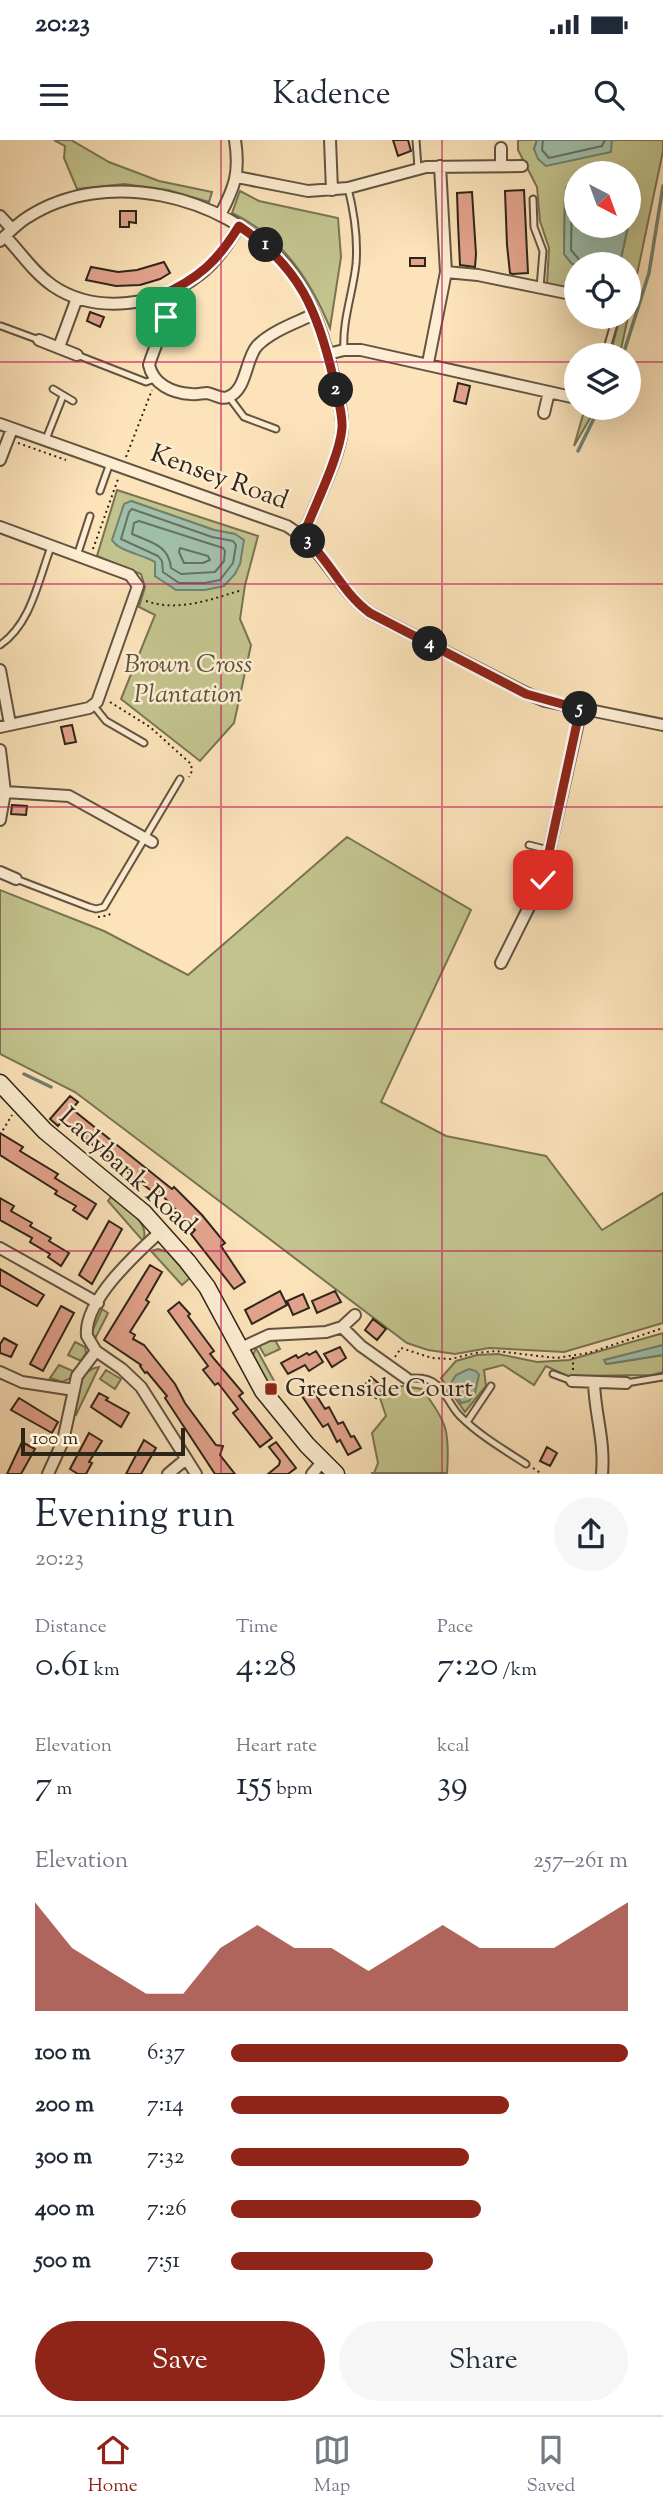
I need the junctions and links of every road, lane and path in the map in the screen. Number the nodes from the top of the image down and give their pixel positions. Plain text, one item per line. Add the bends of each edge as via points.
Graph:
1 (235, 140) edge
2 (330, 140) edge
3 (416, 140) edge
4 (501, 144) edge
5 (440, 166) junction
6 (501, 166) junction
7 (522, 166) dead end
8 (418, 168) junction
9 (237, 177) junction
10 (348, 188) junction
11 (332, 190) junction
12 (533, 199) dead end
13 (220, 215) junction
14 (0, 216) edge
15 (239, 226) junction
16 (5, 235) edge
17 (446, 272) junction
18 (540, 288) junction
19 (564, 293) edge
20 (160, 296) junction
21 (77, 298) junction
22 (314, 314) junction
23 (1, 326) edge
24 (39, 340) joint
25 (59, 347) junction
26 (344, 350) junction
27 (328, 354) junction
28 (77, 355) joint
29 (428, 363) junction
30 (155, 379) junction
31 (53, 389) dead end
32 (549, 392) junction
33 (564, 395) edge
34 (63, 396) junction
35 (229, 397) junction
36 (73, 401) dead end
37 (544, 413) dead end
38 (0, 424) edge
39 (276, 429) dead end
40 (10, 434) junction
41 (46, 440) junction
42 (0, 460) edge
43 (66, 460) dead end
44 (110, 463) junction
45 (100, 491) dead end
46 (90, 516) dead end
47 (0, 527) edge
48 (301, 534) junction
49 (51, 547) junction
50 (77, 556) junction
51 (242, 590) dead end
52 (135, 597) junction
53 (0, 645) edge
54 (0, 670) edge
55 (93, 706) junction
56 (580, 709) junction
57 (663, 725) edge
58 (5, 726) edge
59 (144, 743) dead end
60 (0, 750) edge
61 (180, 779) dead end
62 (5, 792) junction
63 (0, 820) edge
64 (148, 840) junction
65 (529, 845) dead end
66 (549, 850) junction
67 (0, 872) edge
68 (16, 879) joint
69 (501, 963) dead end
70 (0, 1083) edge
71 (19, 1104) junction
72 (0, 1135) edge
73 (161, 1231) junction
74 (0, 1248) edge
75 (98, 1303) junction
76 (355, 1315) dead end
77 (341, 1327) junction
78 (663, 1328) edge
79 (239, 1349) junction
80 (96, 1351) junction
81 (573, 1355) junction
82 (388, 1366) junction
83 (0, 1372) edge
84 (553, 1374) dead end
85 (663, 1377) edge
86 (406, 1378) joint
87 (572, 1381) junction
88 (594, 1383) junction
89 (625, 1383) joint
90 (491, 1387) dead end
91 (74, 1390) junction
92 (467, 1422) junction
93 (186, 1459) junction
94 (526, 1464) joint
95 (317, 1467) edge
96 (48, 1474) edge
97 (168, 1474) edge
98 (196, 1474) edge
99 (336, 1474) edge
100 (542, 1474) edge
101 (602, 1474) edge

1 - 9 street
2 - 11 street
3 - 8 lane
4 - 6 street
5 - 6 street
5 - 8 street
5 - 17 street
6 - 7 street
8 - 10 street
9 - 11 street via 308,191
9 - 13 street
10 - 11 street
10 - 26 lane via 356,263
12 - 18 lane via 534,226 543,251
13 - 15 street
13 - 16 street via 162,196 132,191 101,193 49,206
14 - 16 street
15 - 20 street via 200,275
15 - 22 street via 283,261
16 - 21 street via 33,269
17 - 18 street
17 - 29 street
18 - 19 street
20 - 21 street via 116,304
20 - 30 street via 166,317 149,365
21 - 25 street
22 - 27 street
22 - 35 street via 258,345 241,384
23 - 24 lane
24 - 25 street
25 - 28 street
26 - 27 street
26 - 29 street
27 - 48 street via 341,435
28 - 30 lane via 146,382
29 - 32 street
30 - 35 street via 189,394
31 - 34 lane
32 - 33 street
32 - 37 street
34 - 36 lane
34 - 41 lane
35 - 39 lane via 244,417
38 - 40 street, Kensey Road
40 - 41 street, Kensey Road
40 - 42 street
40 - 43 path
41 - 44 street, Kensey Road
44 - 45 lane
44 - 48 street, Kensey Road
46 - 50 lane
47 - 49 street
48 - 56 street, Kensey Road via 370,613 526,694
49 - 50 street
49 - 53 lane via 22,625
50 - 52 street via 130,575 138,586
51 - 52 path via 184,605 163,606
52 - 55 street
54 - 58 street
55 - 58 street
55 - 59 lane via 106,721
56 - 57 street, Kensey Road
56 - 66 street
60 - 62 street
61 - 64 lane
62 - 63 street
62 - 64 street via 69,796
64 - 68 lane via 104,907 89,907
65 - 66 lane
66 - 69 street via 543,880
67 - 68 street
70 - 71 street, Ladybank Road
71 - 72 path
71 - 73 street, Ladybank Road
73 - 75 street via 120,1270
73 - 79 street, Ladybank Road via 207,1287
74 - 75 street
75 - 80 street via 86,1330
76 - 77 street
77 - 79 street via 269,1335
77 - 82 street
78 - 81 path
79 - 95 street, Ladybank Road
80 - 91 street via 77,1376
80 - 93 street via 141,1387
81 - 82 path via 555,1359 496,1351 451,1359 401,1348
81 - 87 path
82 - 86 street
83 - 91 street via 22,1381
84 - 87 lane
85 - 89 lane
86 - 92 lane via 435,1383
87 - 88 street
88 - 89 street
88 - 101 street via 604,1449
90 - 92 lane
91 - 96 street via 63,1441
92 - 94 lane
93 - 97 street
93 - 98 street
94 - 100 path
95 - 99 street, Ladybank Road

